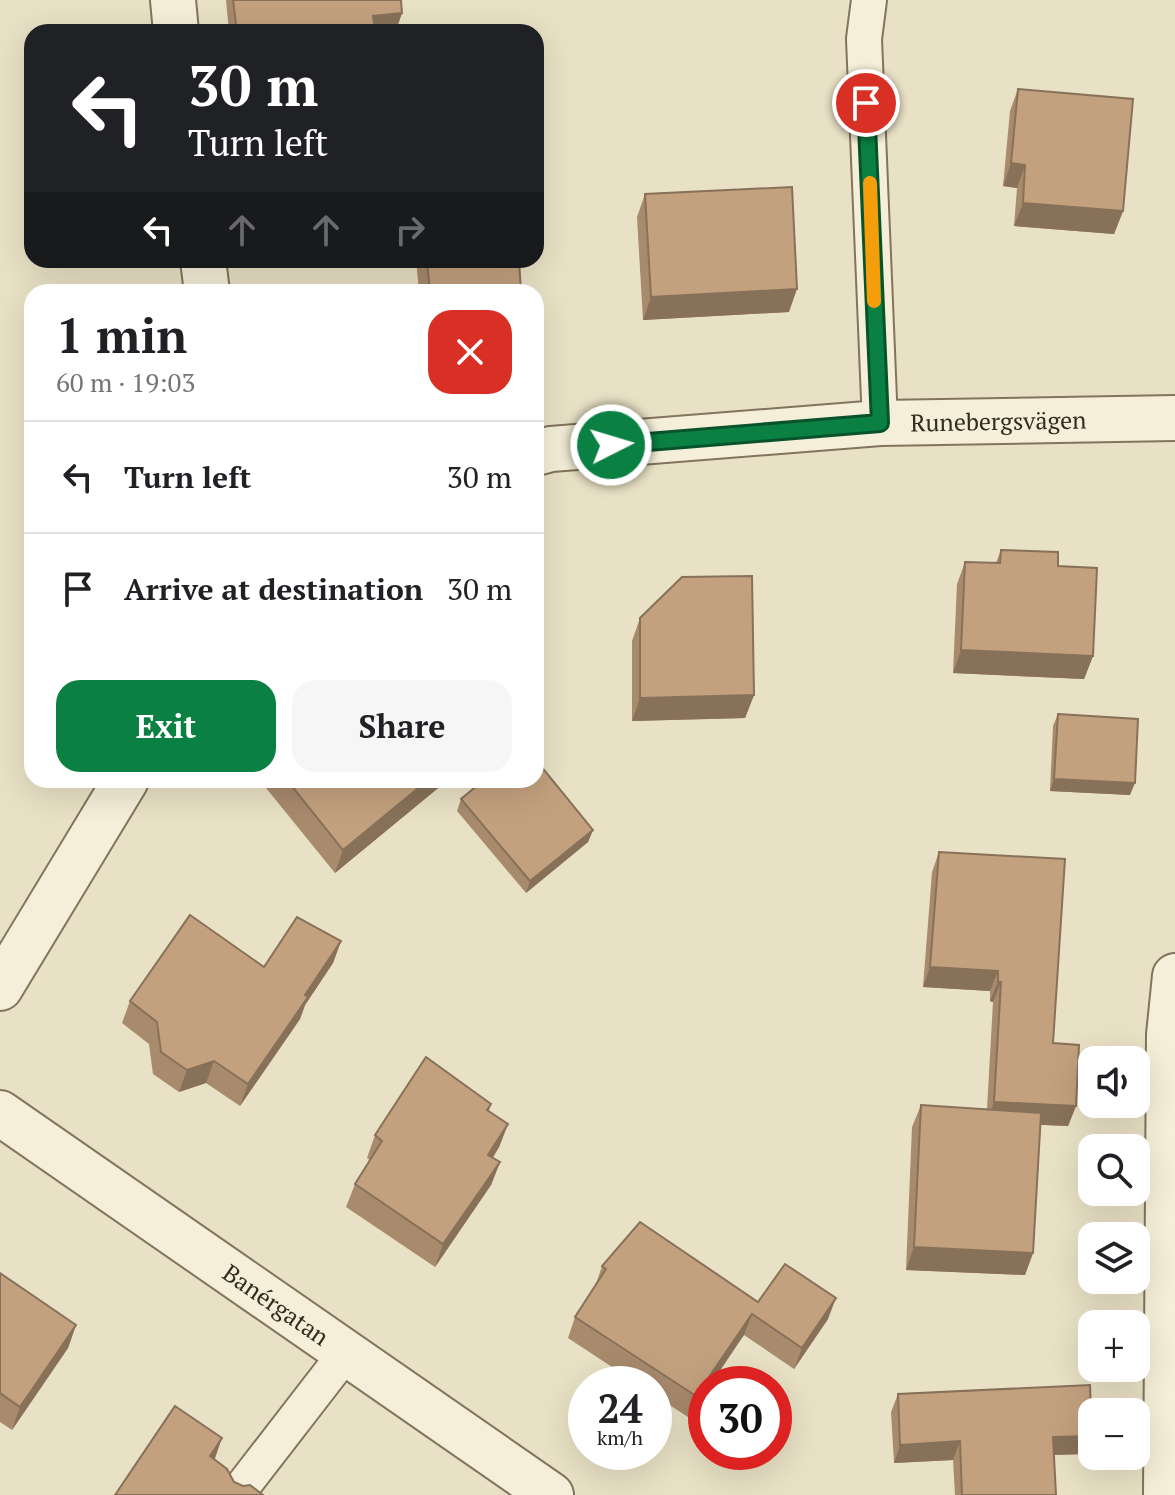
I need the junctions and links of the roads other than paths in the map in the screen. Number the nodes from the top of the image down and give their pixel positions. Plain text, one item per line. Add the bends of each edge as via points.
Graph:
1 (173, 0) edge
2 (869, 0) edge
3 (175, 24) edge
4 (1175, 418) edge
5 (880, 423) junction
6 (544, 451) edge
7 (121, 788) edge
8 (1175, 976) edge
9 (0, 988) edge
10 (0, 1113) edge
11 (345, 1354) junction
12 (236, 1495) edge
13 (551, 1495) edge
14 (1166, 1495) edge

1 - 3 street
2 - 5 lane via 864,39
4 - 5 street, Runebergsvägen
5 - 6 street, Runebergsvägen
7 - 9 street
8 - 14 street via 1169,1035
10 - 11 street, Banérgatan
11 - 12 lane
11 - 13 street, Banérgatan

